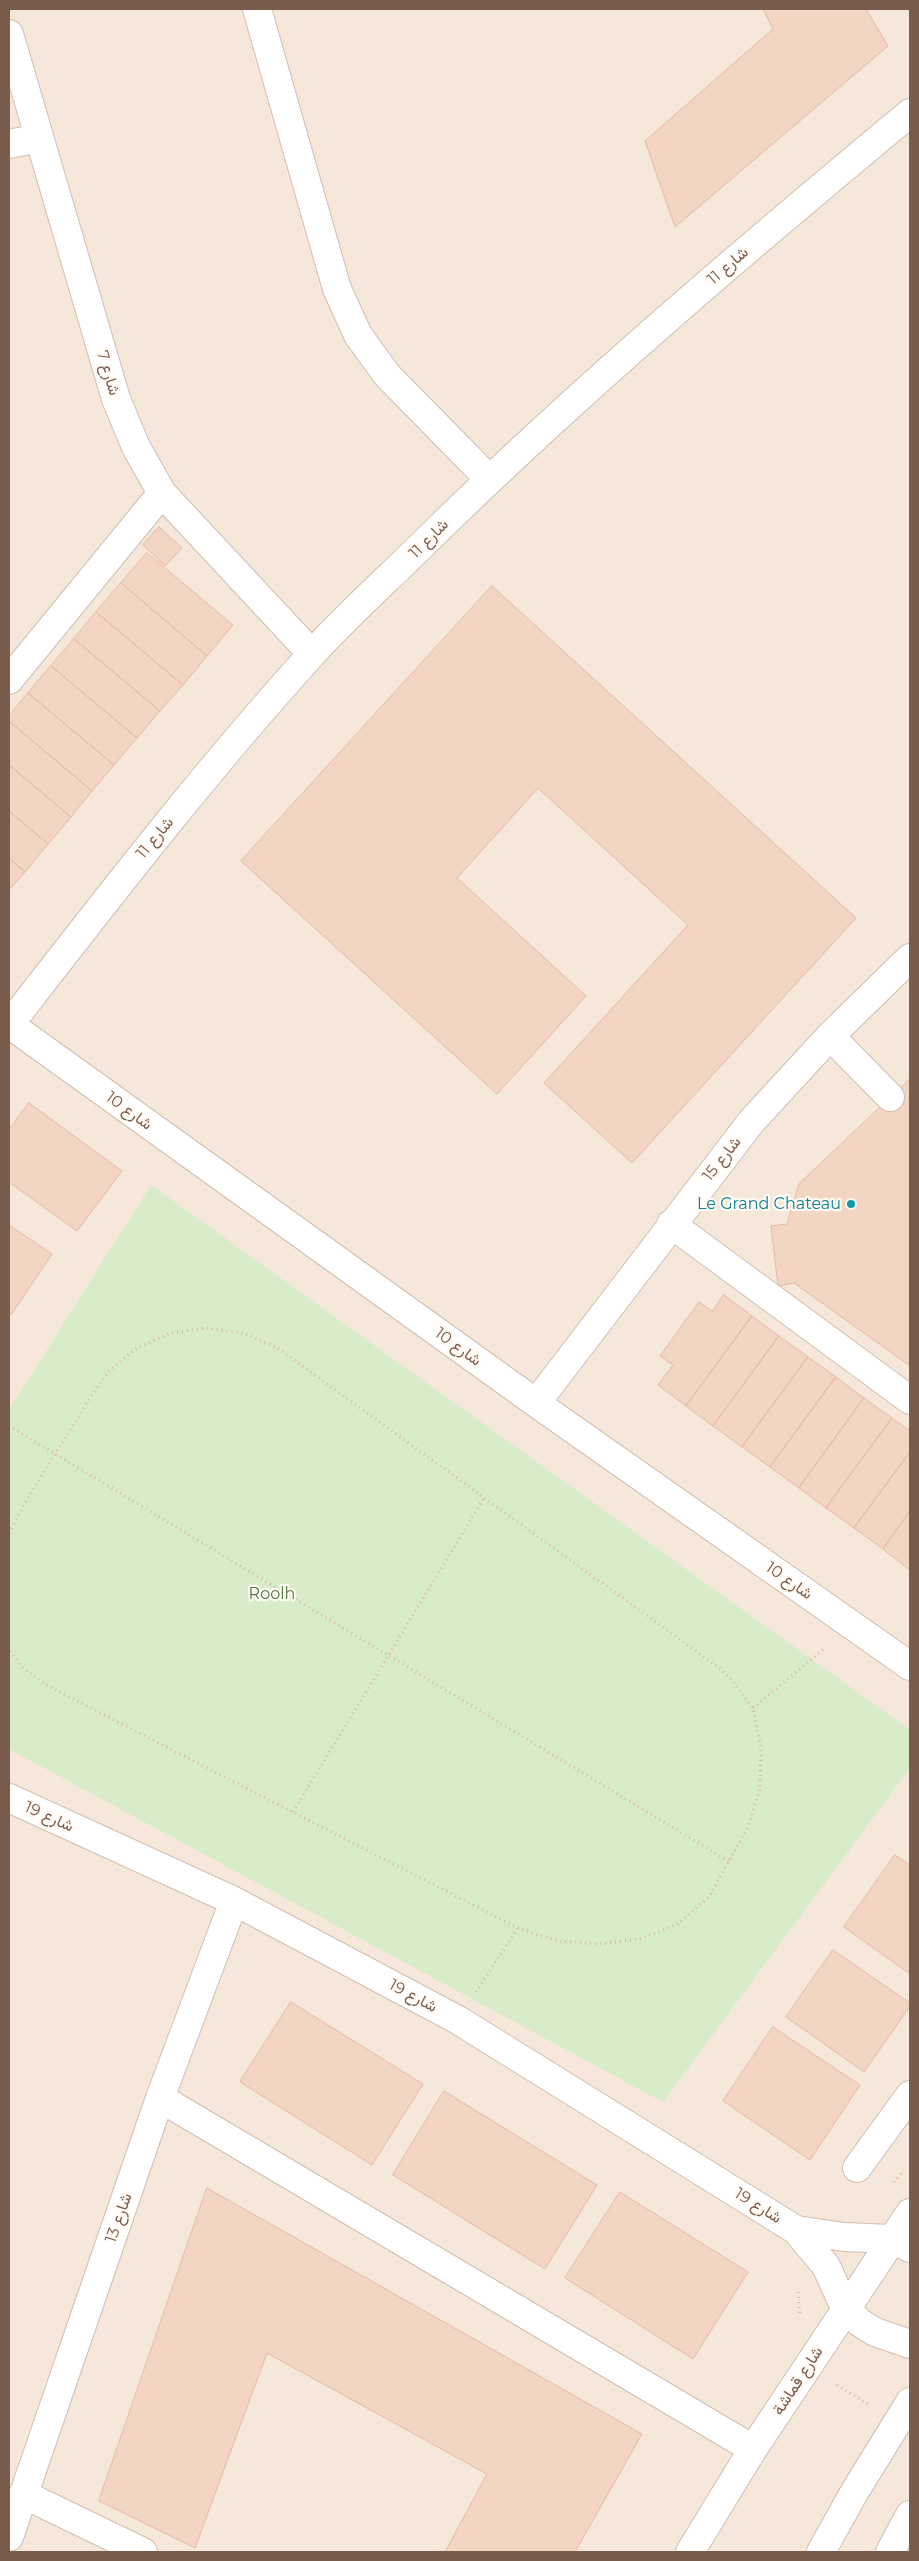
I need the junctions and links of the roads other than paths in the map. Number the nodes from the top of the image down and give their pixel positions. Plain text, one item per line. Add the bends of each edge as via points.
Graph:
1 (257, 9) edge
2 (9, 34) edge
3 (910, 114) edge
4 (39, 138) junction
5 (9, 144) edge
6 (490, 480) junction
7 (162, 493) junction
8 (312, 654) junction
9 (9, 680) edge
10 (910, 958) edge
11 (9, 1024) edge
12 (830, 1036) junction
13 (890, 1097) dead end
14 (671, 1224) junction
15 (910, 1400) edge
16 (536, 1403) junction
17 (910, 1666) edge
18 (9, 1798) edge
19 (234, 1901) junction
20 (910, 2095) edge
21 (160, 2098) junction
22 (857, 2168) dead end
23 (910, 2213) edge
24 (796, 2230) junction
25 (901, 2244) edge
26 (845, 2308) junction
27 (910, 2344) edge
28 (910, 2402) edge
29 (753, 2448) junction
30 (23, 2494) junction
31 (910, 2515) edge
32 (9, 2537) edge
33 (143, 2552) edge
34 (690, 2552) edge
35 (821, 2552) edge
36 (890, 2552) edge

1 - 6 street via 337,289 358,334 387,376
2 - 4 street, شارع 7
3 - 6 street, شارع 11 via 717,275
4 - 5 street
4 - 7 street, شارع 7 via 116,399 136,447
6 - 8 street, شارع 11
7 - 8 street, شارع 7
7 - 9 street
8 - 11 street, شارع 11 via 148,846
10 - 12 street, شارع 15
11 - 16 street, شارع 10
12 - 13 street
12 - 14 street, شارع 15 via 751,1122
14 - 15 street
14 - 16 street, شارع 15
16 - 17 street, شارع 10
18 - 19 street, شارع 19
19 - 21 street, شارع 13
19 - 24 street, شارع 19 via 458,2020
20 - 22 street
21 - 29 street
21 - 30 street, شارع 13
23 - 25 street, شارع قماشة
24 - 25 street, شارع 19
24 - 26 street, شارع 19 via 826,2266
25 - 26 street, شارع قماشة
26 - 27 street via 875,2332
26 - 29 street, شارع قماشة
28 - 35 street
29 - 34 street, شارع قماشة
30 - 32 street, شارع 13
30 - 33 street
31 - 36 street

